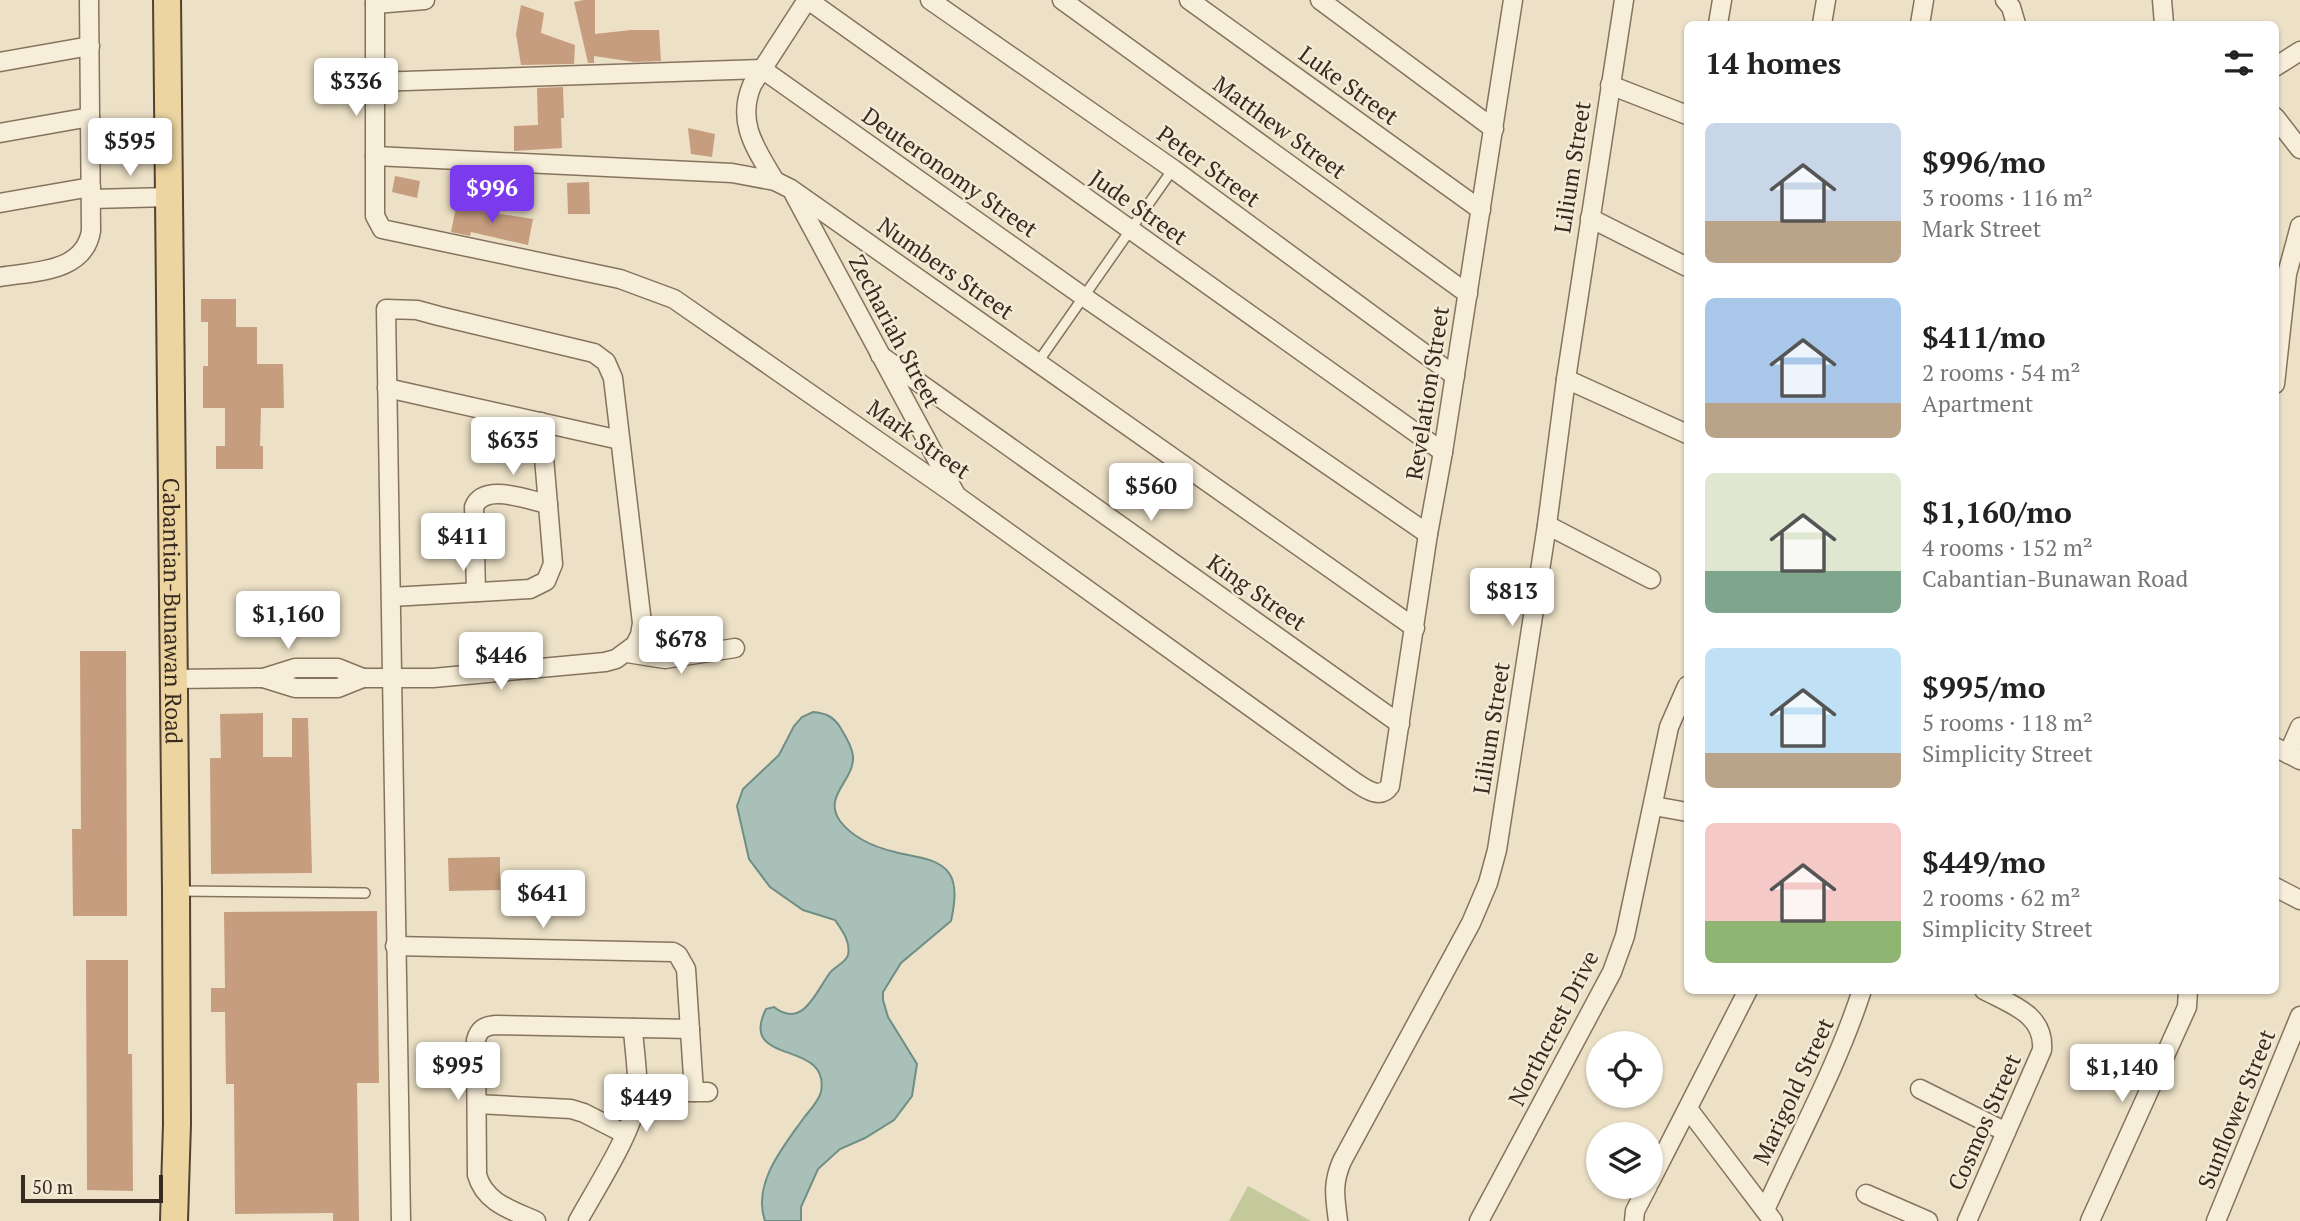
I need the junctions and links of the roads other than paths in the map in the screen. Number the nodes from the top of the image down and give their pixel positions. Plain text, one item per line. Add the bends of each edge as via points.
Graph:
1 (89, 0) edge
2 (167, 0) edge
3 (425, 0) edge
4 (808, 0) edge
5 (930, 0) edge
6 (1062, 0) edge
7 (1189, 0) edge
8 (1320, 0) edge
9 (1513, 0) edge
10 (1624, 0) edge
11 (1722, 0) edge
12 (1826, 0) edge
13 (1924, 0) edge
14 (2005, 0) edge
15 (2162, 0) edge
16 (375, 2) edge
17 (1718, 21) edge
18 (1822, 21) edge
19 (1920, 21) edge
20 (2015, 21) edge
21 (2164, 21) edge
22 (90, 46) junction
23 (2300, 51) edge
24 (0, 62) edge
25 (2279, 64) edge
26 (762, 69) junction
27 (375, 82) junction
28 (1610, 85) junction
29 (1684, 114) edge
30 (90, 117) junction
31 (2279, 122) edge
32 (1494, 129) junction
33 (0, 132) edge
34 (2300, 149) edge
35 (375, 156) junction
36 (1173, 169) junction
37 (783, 185) junction
38 (91, 193) junction
39 (171, 197) junction
40 (0, 203) edge
41 (1481, 210) junction
42 (1590, 218) junction
43 (2300, 226) edge
44 (1130, 231) junction
45 (1684, 265) edge
46 (0, 276) edge
47 (1468, 294) junction
48 (1084, 296) junction
49 (2279, 347) edge
50 (880, 355) junction
51 (1038, 362) junction
52 (1455, 376) junction
53 (1566, 379) junction
54 (387, 388) junction
55 (541, 422) junction
56 (1684, 433) edge
57 (620, 440) junction
58 (1443, 452) junction
59 (957, 496) junction
60 (548, 504) junction
61 (1547, 525) junction
62 (1428, 534) junction
63 (1651, 579) dead end
64 (476, 592) junction
65 (391, 597) junction
66 (1415, 628) junction
67 (735, 648) dead end
68 (627, 653) junction
69 (393, 678) junction
70 (174, 679) junction
71 (1684, 693) edge
72 (1400, 724) junction
73 (2300, 727) edge
74 (2288, 754) edge
75 (1385, 792) joint
76 (1654, 806) junction
77 (1684, 811) edge
78 (2279, 889) edge
79 (176, 891) junction
80 (365, 893) dead end
81 (2300, 900) edge
82 (396, 946) junction
83 (1746, 994) edge
84 (1861, 994) edge
85 (1991, 994) edge
86 (2188, 994) edge
87 (2300, 1016) edge
88 (633, 1028) junction
89 (690, 1029) junction
90 (1920, 1089) dead end
91 (637, 1092) junction
92 (477, 1104) junction
93 (1689, 1110) junction
94 (2006, 1132) junction
95 (625, 1134) junction
96 (1663, 1158) edge
97 (1866, 1194) dead end
98 (1641, 1199) edge
99 (1769, 1216) edge
100 (174, 1221) edge
101 (401, 1221) edge
102 (536, 1221) edge
103 (578, 1221) edge
104 (1338, 1221) edge
105 (1479, 1221) edge
106 (1634, 1221) edge
107 (1927, 1221) edge
108 (1967, 1221) edge
109 (2090, 1221) edge
110 (2216, 1221) edge

1 - 22 street
2 - 39 main road, Cabantian-Bunawan Road
3 - 16 street
4 - 26 street, Zechariah Street
4 - 44 street, Jude Street
5 - 36 street, Peter Street
6 - 47 street, Matthew Street
7 - 41 street, Luke Street
8 - 32 street
9 - 32 street, Revelation Street
10 - 28 street, Lilium Street
11 - 17 street
12 - 18 street
13 - 19 street
14 - 20 street
15 - 21 street
16 - 27 street
22 - 24 street
22 - 30 street
23 - 25 street
26 - 27 street
26 - 37 street, Zechariah Street via 747,97 745,112 754,144
26 - 48 street, Deuteronomy Street
27 - 35 street
28 - 29 street
28 - 42 street, Lilium Street
30 - 33 street
30 - 38 street
31 - 34 street
32 - 41 street, Revelation Street
35 - 37 street, Numbers Street via 732,173
35 - 59 street, Mark Street via 375,216 386,230 620,279 674,299
36 - 44 lane
36 - 52 street, Peter Street
37 - 50 street, Zechariah Street
37 - 51 street, Numbers Street
38 - 39 street
38 - 40 street
38 - 46 street via 89,242 77,257 60,267
39 - 70 main road, Cabantian-Bunawan Road
41 - 47 street, Revelation Street
42 - 45 street
42 - 53 street, Lilium Street
43 - 49 street via 2287,274
44 - 48 lane
44 - 58 street, Jude Street
47 - 52 street, Revelation Street
48 - 51 lane
48 - 62 street, Deuteronomy Street
50 - 59 street, Zechariah Street
50 - 72 street, King Street
51 - 66 street, Numbers Street
52 - 58 street, Revelation Street
53 - 56 street
53 - 61 street, Lilium Street
54 - 55 street
54 - 57 street via 386,309 417,310 594,353 606,362 612,378
54 - 65 street
55 - 57 street
55 - 60 street
57 - 68 street via 642,623 640,635
58 - 62 street, Revelation Street
59 - 75 street, Mark Street via 1352,780 1374,792
60 - 64 street via 553,564 546,581 530,589
60 - 64 street via 494,493 477,500
61 - 63 street
61 - 104 street, Lilium Street via 1497,850 1488,883 1471,923 1342,1161 1335,1178
62 - 66 street, Revelation Street
64 - 65 street
65 - 69 street
66 - 72 street, Revelation Street
67 - 68 street via 665,659
68 - 69 street via 605,662
69 - 70 street via 363,678 338,688 296,688 263,678
69 - 82 street
70 - 79 main road, Cabantian-Bunawan Road
71 - 76 street, Northcrest Drive via 1669,727
72 - 75 street, Revelation Street via 1390,786
73 - 74 street
76 - 77 street
76 - 105 street, Northcrest Drive via 1625,936 1612,972
78 - 81 street
79 - 80 lane
79 - 100 main road, Cabantian-Bunawan Road
82 - 89 street via 673,952 686,969
82 - 101 street
83 - 93 street
84 - 99 street, Marigold Street via 1848,1035
85 - 94 street, Cosmos Street via 2026,1013 2041,1030 2043,1040
86 - 109 street via 2187,1007
87 - 110 street, Sunflower Street
88 - 89 street
88 - 91 street
88 - 92 street via 482,1028 476,1040
89 - 91 street via 701,1092
90 - 94 street
91 - 95 street
92 - 95 street via 571,1109
92 - 102 street via 480,1186 497,1203
93 - 96 street
93 - 99 street
94 - 108 street, Cosmos Street
95 - 103 street
97 - 107 street
98 - 106 street

